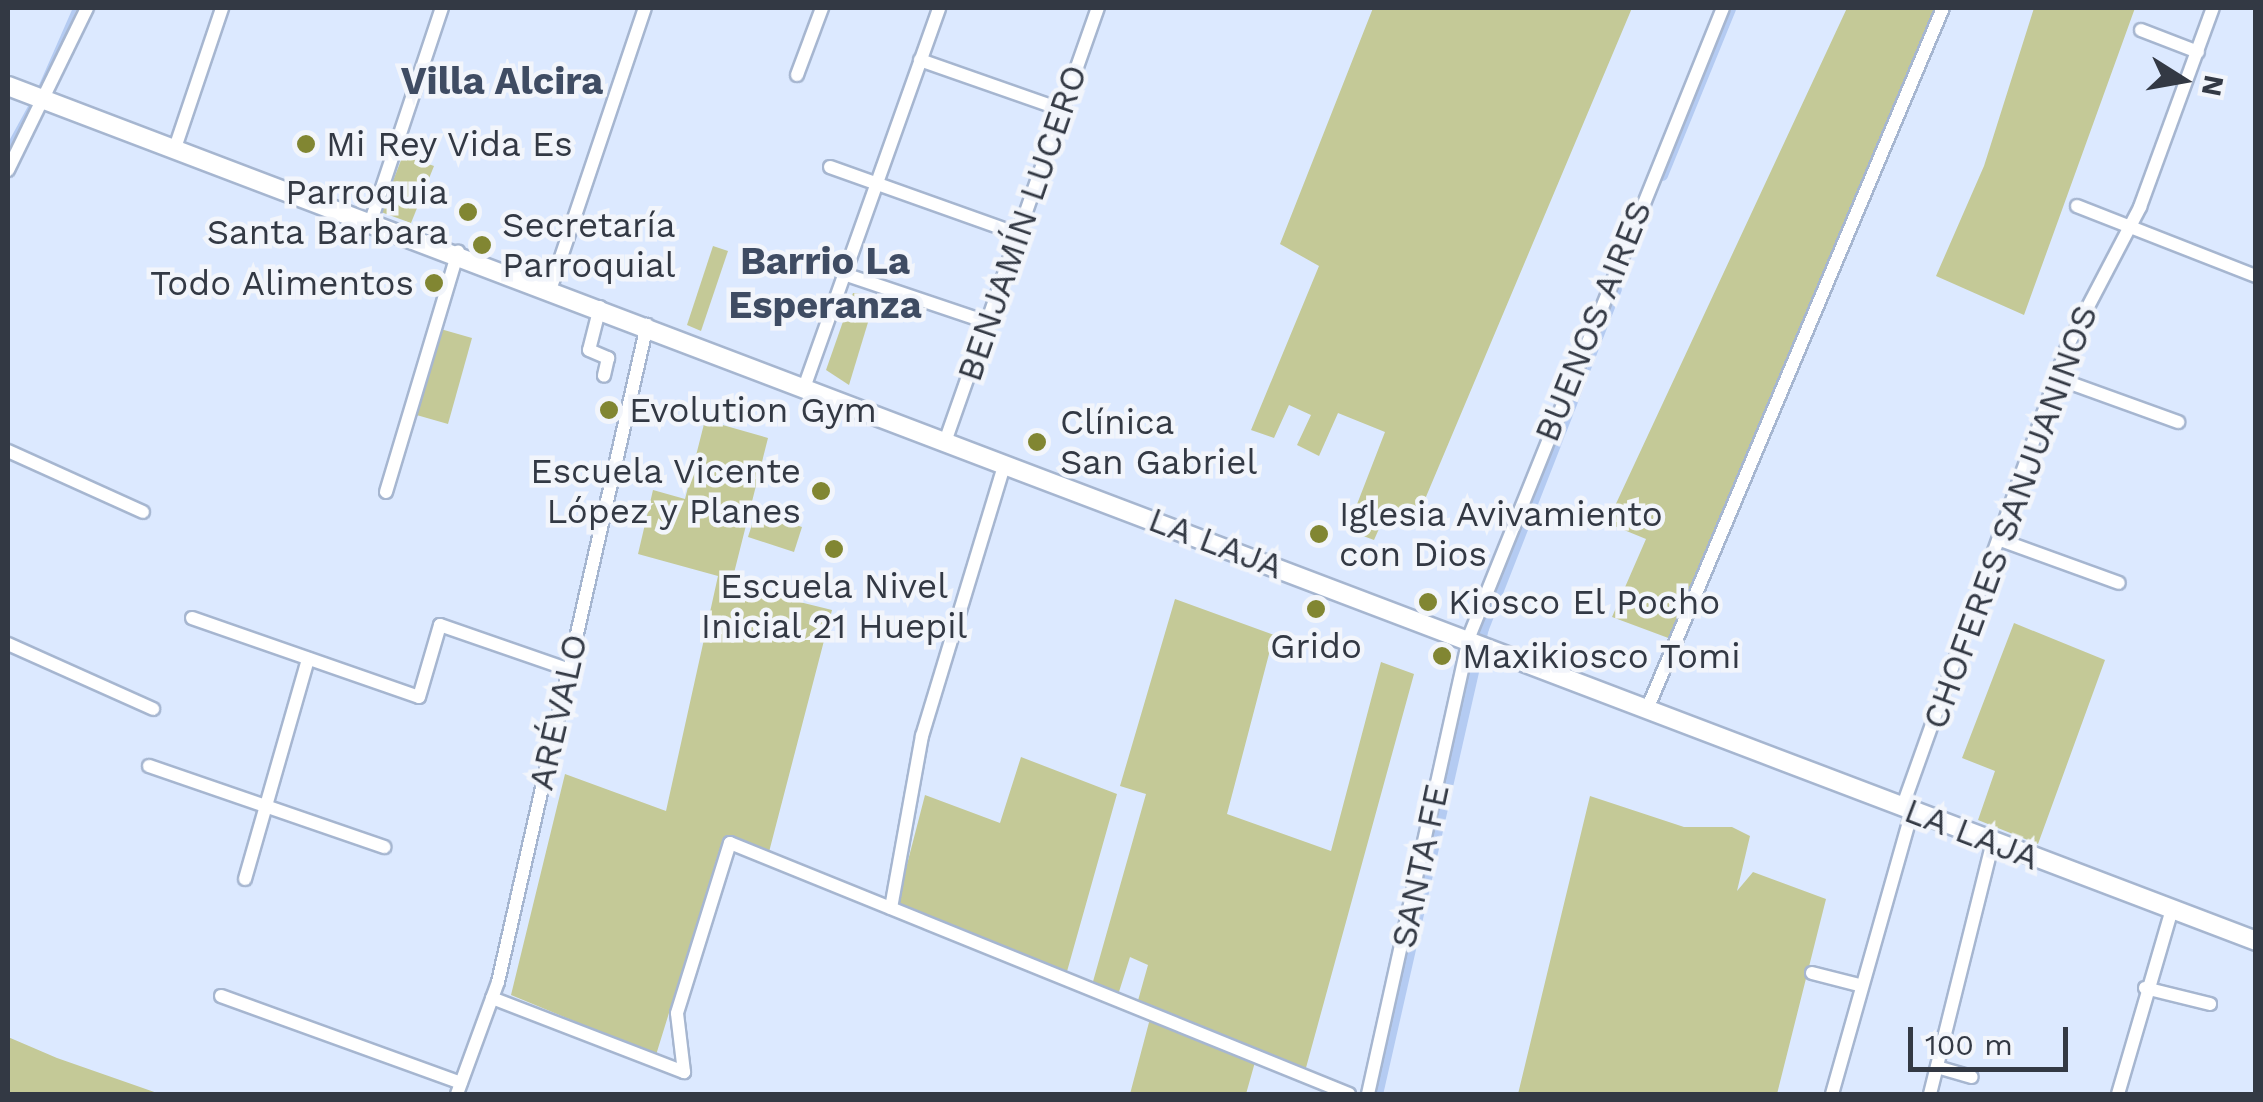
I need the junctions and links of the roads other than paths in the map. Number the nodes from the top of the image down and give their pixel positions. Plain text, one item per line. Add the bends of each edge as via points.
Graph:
1 (88, 8) edge
2 (222, 8) edge
3 (442, 8) edge
4 (645, 8) edge
5 (822, 8) edge
6 (939, 8) edge
7 (1098, 8) edge
8 (1723, 8) edge
9 (1944, 8) edge
10 (2213, 8) edge
11 (2141, 30) dead end
12 (2198, 52) junction
13 (920, 60) junction
14 (798, 75) dead end
15 (15, 88) edge
16 (46, 100) junction
17 (1060, 110) junction
18 (175, 148) junction
19 (830, 167) dead end
20 (8, 170) edge
21 (878, 184) junction
22 (2076, 206) dead end
23 (371, 221) junction
24 (2130, 224) junction
25 (1018, 234) junction
26 (458, 252) junction
27 (848, 275) junction
28 (2256, 276) edge
29 (550, 287) junction
30 (600, 307) junction
31 (986, 322) junction
32 (647, 326) junction
33 (604, 376) dead end
34 (2056, 378) junction
35 (805, 386) junction
36 (2178, 422) dead end
37 (946, 439) junction
38 (8, 451) edge
39 (1005, 462) junction
40 (386, 492) dead end
41 (143, 512) dead end
42 (2003, 541) junction
43 (2119, 583) dead end
44 (192, 618) dead end
45 (1477, 640) junction
46 (8, 644) edge
47 (308, 659) junction
48 (567, 669) junction
49 (1648, 707) junction
50 (153, 709) dead end
51 (149, 766) dead end
52 (266, 807) junction
53 (1907, 809) junction
54 (1993, 842) junction
55 (384, 847) dead end
56 (246, 879) dead end
57 (891, 908) junction
58 (2172, 909) junction
59 (2256, 941) edge
60 (1812, 973) dead end
61 (1858, 985) junction
62 (2145, 988) junction
63 (221, 996) dead end
64 (492, 998) junction
65 (2210, 1004) dead end
66 (1937, 1067) junction
67 (1972, 1077) dead end
68 (459, 1089) edge
69 (1349, 1094) edge
70 (1368, 1094) edge
71 (1832, 1094) edge
72 (1930, 1094) edge
73 (2118, 1094) edge

1 - 16 street
2 - 18 street
3 - 23 street
4 - 29 street
5 - 14 street
6 - 13 street
7 - 17 street, BENJAMÍN LUCERO
8 - 45 street, BUENOS AIRES
9 - 49 street
10 - 12 street, CHOFERES SANJUANINOS
11 - 12 street
12 - 24 street, CHOFERES SANJUANINOS
13 - 17 street
13 - 21 street
15 - 16 main road, LA LAJA
16 - 18 main road, LA LAJA
16 - 20 street
17 - 25 street, BENJAMÍN LUCERO
18 - 23 main road, LA LAJA
19 - 21 street
21 - 25 street
21 - 27 street
22 - 24 street
23 - 26 main road, LA LAJA
24 - 28 street
24 - 34 street, CHOFERES SANJUANINOS
25 - 31 street, BENJAMÍN LUCERO
26 - 29 main road, LA LAJA
26 - 40 street
27 - 31 street
27 - 35 street
29 - 30 main road, LA LAJA
30 - 32 main road, LA LAJA
30 - 33 street via 589,350 608,358
31 - 37 street, BENJAMÍN LUCERO
32 - 35 main road, LA LAJA
32 - 48 street, ARÉVALO
34 - 36 street
34 - 42 street, CHOFERES SANJUANINOS
35 - 37 main road, LA LAJA
37 - 39 main road, LA LAJA
38 - 41 street
39 - 45 main road, LA LAJA
39 - 57 street via 922,736
42 - 43 street
42 - 53 street, CHOFERES SANJUANINOS
44 - 47 street
45 - 49 main road, LA LAJA
45 - 70 street, SANTA FE
46 - 50 street
47 - 48 street via 419,697 440,625
47 - 52 street
48 - 64 street, ARÉVALO
49 - 53 main road, LA LAJA
51 - 52 street
52 - 55 street
52 - 56 street
53 - 54 main road, LA LAJA
53 - 61 street, CHOFERES SANJUANINOS
54 - 58 main road, LA LAJA
54 - 66 street
57 - 64 street via 723,846 674,1028 690,1056 684,1072
57 - 69 street
58 - 59 main road, LA LAJA
58 - 62 street
60 - 61 street
61 - 71 street, CHOFERES SANJUANINOS
62 - 65 street
62 - 73 street
63 - 68 street
64 - 68 street, ARÉVALO
66 - 67 street
66 - 72 street

